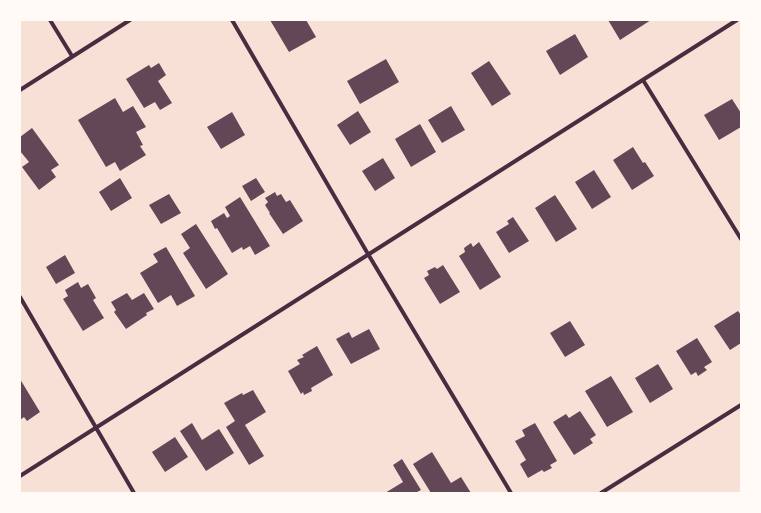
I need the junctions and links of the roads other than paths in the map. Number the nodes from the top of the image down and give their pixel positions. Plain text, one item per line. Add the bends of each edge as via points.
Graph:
1 (50, 20) edge
2 (130, 20) edge
3 (232, 20) edge
4 (737, 20) edge
5 (72, 56) junction
6 (643, 80) junction
7 (20, 90) edge
8 (741, 239) edge
9 (368, 254) junction
10 (20, 297) edge
11 (741, 405) edge
12 (95, 427) junction
13 (20, 476) edge
14 (134, 493) edge
15 (511, 493) edge
16 (601, 493) edge

1 - 5 street
2 - 5 street
3 - 9 street
4 - 6 street
5 - 7 street
6 - 8 street
6 - 9 street
9 - 12 street
9 - 15 street
10 - 12 street
11 - 16 street
12 - 13 street
12 - 14 street

